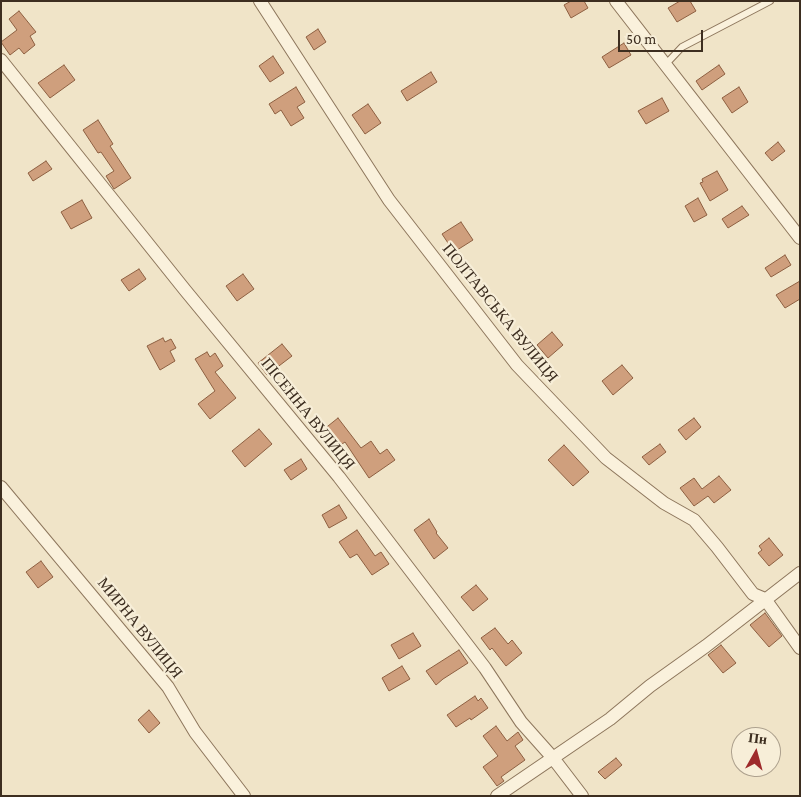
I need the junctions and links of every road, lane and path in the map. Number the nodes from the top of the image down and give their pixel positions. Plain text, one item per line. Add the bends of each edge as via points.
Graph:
1 (260, 1) edge
2 (616, 1) edge
3 (770, 1) edge
4 (1, 60) edge
5 (665, 64) junction
6 (800, 238) edge
7 (1, 487) edge
8 (800, 573) edge
9 (765, 599) junction
10 (800, 648) edge
11 (553, 758) junction
12 (244, 796) edge
13 (497, 796) edge
14 (582, 796) edge

1 - 9 street, ПОЛТАВСЬКА ВУЛИЦЯ via 389,200 517,365 606,458 656,497 694,520 753,594
2 - 5 street
3 - 5 lane via 682,47
4 - 11 street, ПІСЕННА ВУЛИЦЯ via 339,477 485,668 521,722
5 - 6 street
7 - 12 street, МИРНА ВУЛИЦЯ via 168,687 195,732
8 - 9 street
9 - 10 street, ПОЛТАВСЬКА ВУЛИЦЯ
9 - 11 street via 610,719
11 - 13 street
11 - 14 street, ПІСЕННА ВУЛИЦЯ

